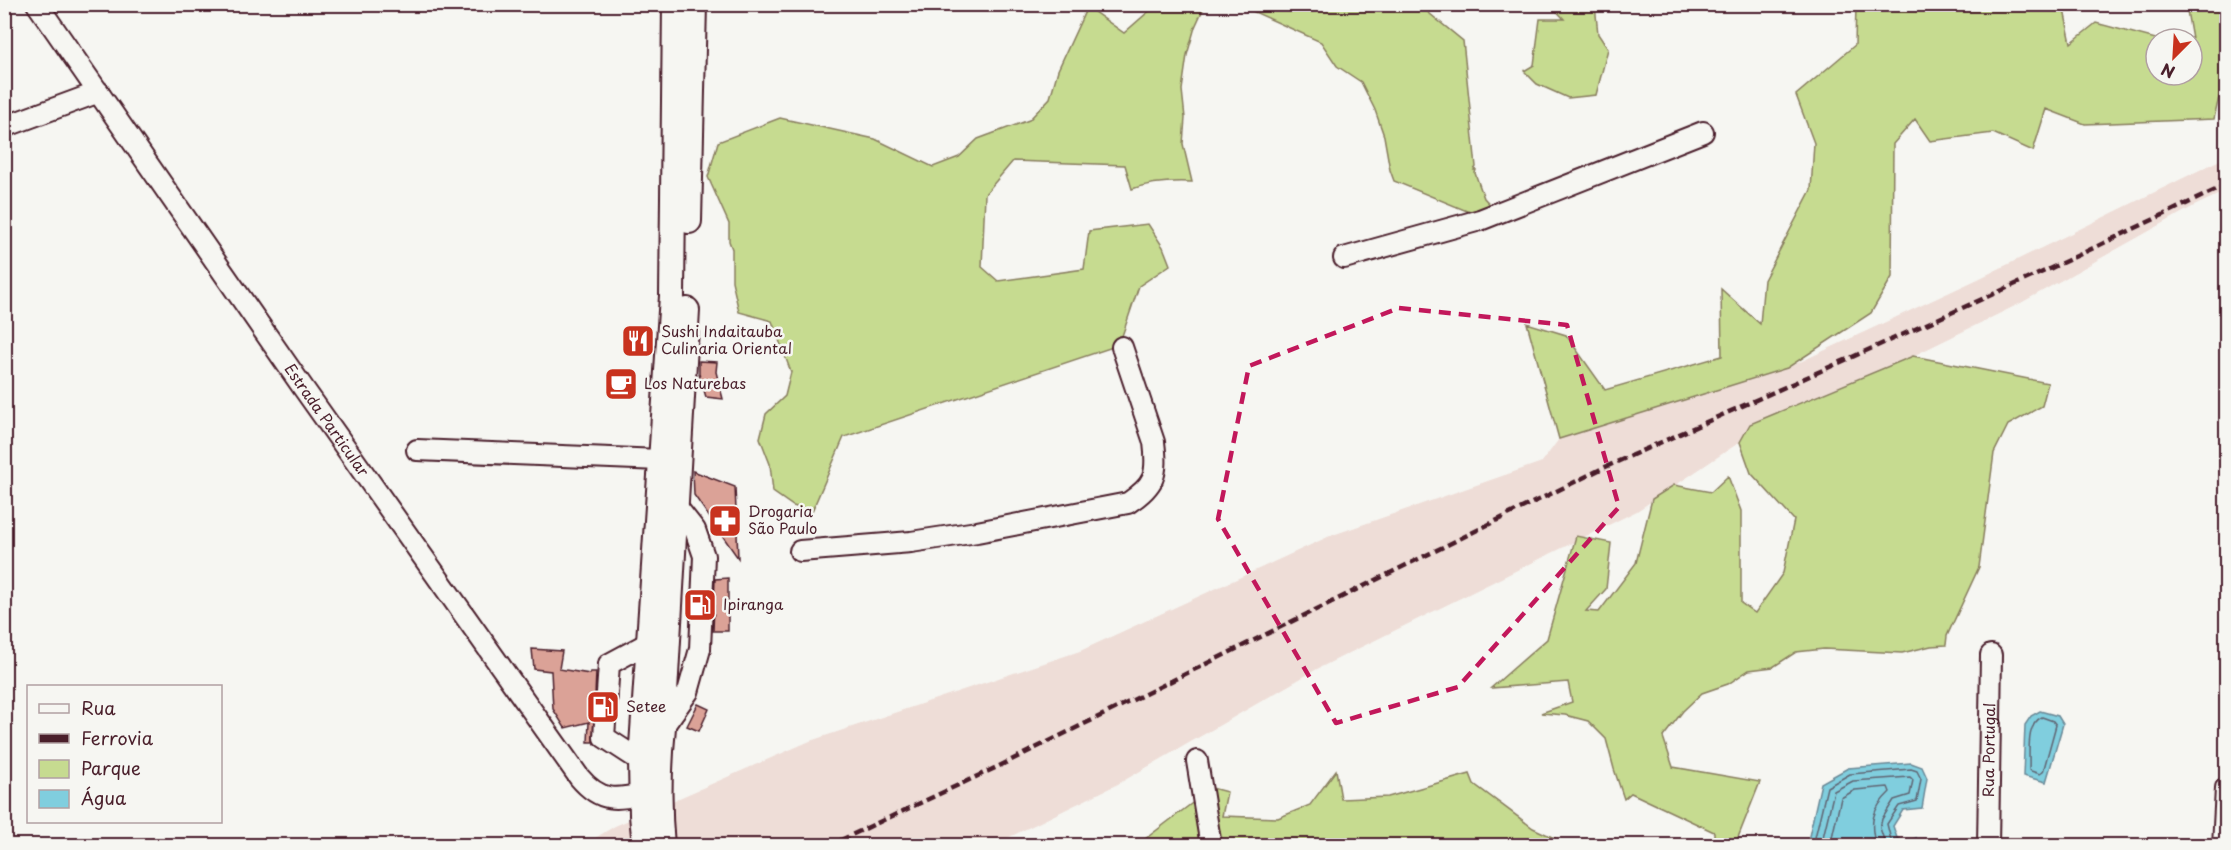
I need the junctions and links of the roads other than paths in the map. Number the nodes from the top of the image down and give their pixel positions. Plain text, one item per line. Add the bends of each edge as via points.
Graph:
1 (37, 4) edge
2 (675, 4) edge
3 (694, 4) edge
4 (99, 92) junction
5 (4, 127) edge
6 (1703, 132) dead end
7 (1344, 258) dead end
8 (1122, 347) dead end
9 (417, 450) dead end
10 (660, 460) junction
11 (676, 506) junction
12 (800, 551) dead end
13 (648, 643) junction
14 (1991, 655) dead end
15 (663, 727) junction
16 (641, 761) junction
17 (1197, 761) dead end
18 (2226, 788) edge
19 (650, 804) junction
20 (645, 846) edge
21 (662, 846) edge
22 (1211, 846) edge
23 (1988, 846) edge
24 (2223, 846) edge

1 - 4 street, Estrada Particular
2 - 10 main road via 672,296
3 - 11 main road via 687,293
4 - 5 street
4 - 19 street, Estrada Particular via 579,777 602,796
6 - 7 street via 1480,220
8 - 12 street via 1156,458 1152,483 1128,503 944,537
9 - 10 street
10 - 13 main road
11 - 15 main road
11 - 15 street via 695,530 704,556 700,649 688,692
13 - 16 main road
13 - 16 street via 609,664 604,737
14 - 23 street, Rua Portugal
15 - 19 main road
16 - 19 main road
17 - 22 street
18 - 24 street
19 - 20 main road
19 - 21 main road

